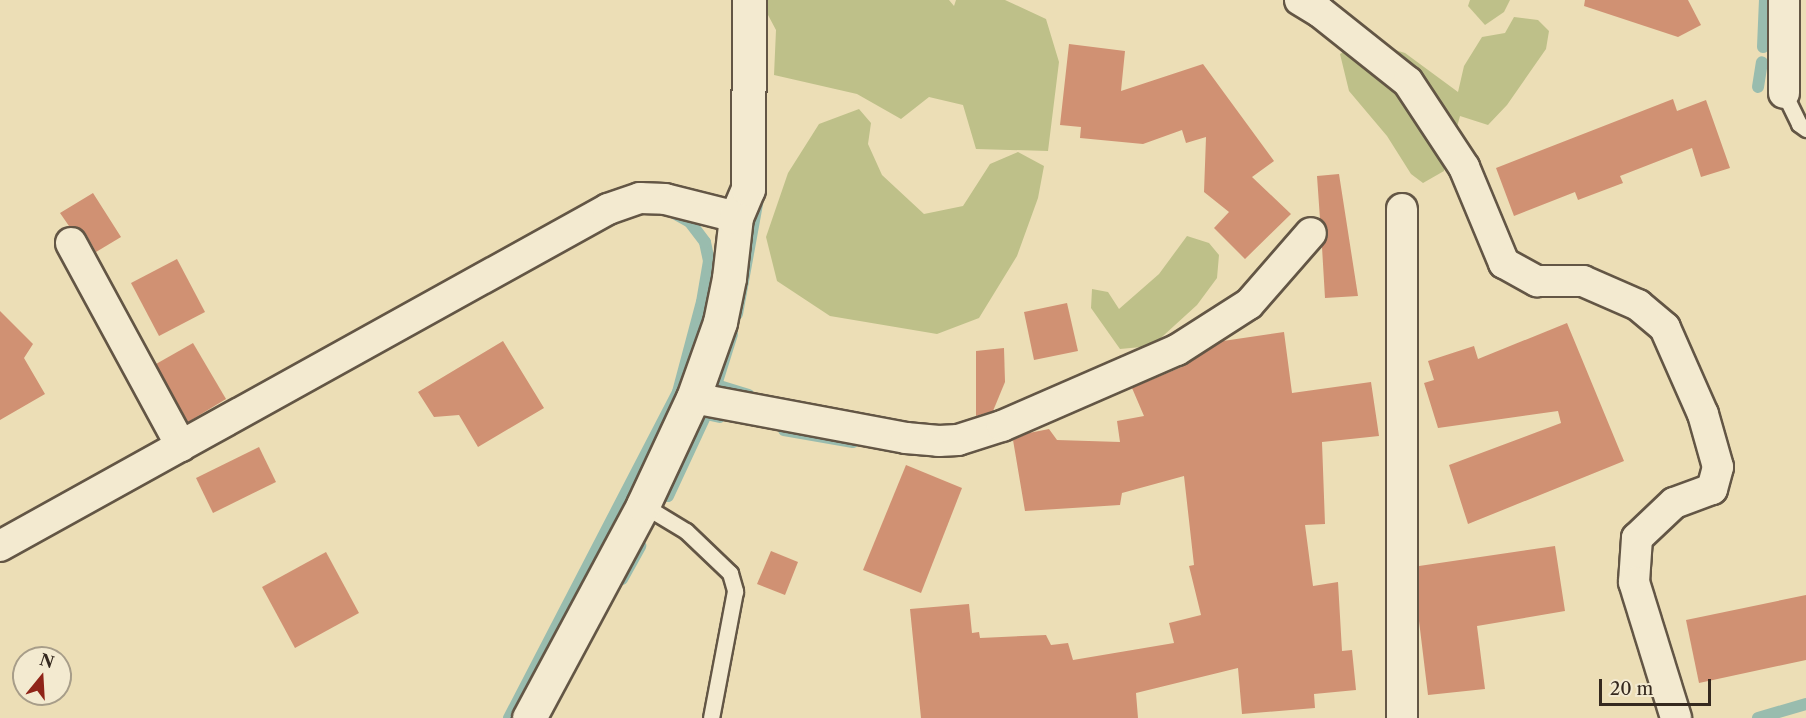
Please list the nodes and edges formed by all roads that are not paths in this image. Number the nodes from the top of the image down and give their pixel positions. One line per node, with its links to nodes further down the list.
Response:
1 (749, 0): 7 (street)
2 (1784, 0): 4 (street)
3 (1313, 4): 17 (street)
4 (1784, 93): 5 (lane)
5 (1806, 129)
6 (1402, 209): 16 (street)
7 (736, 217): 10 (street); 11 (street)
8 (1311, 233): 10 (street)
9 (71, 243): 11 (street)
10 (693, 398): 12 (street)
11 (181, 446): 13 (street)
12 (644, 506): 14 (street); 15 (lane)
13 (0, 546)
14 (529, 718)
15 (711, 718)
16 (1402, 718)
17 (1677, 718)

